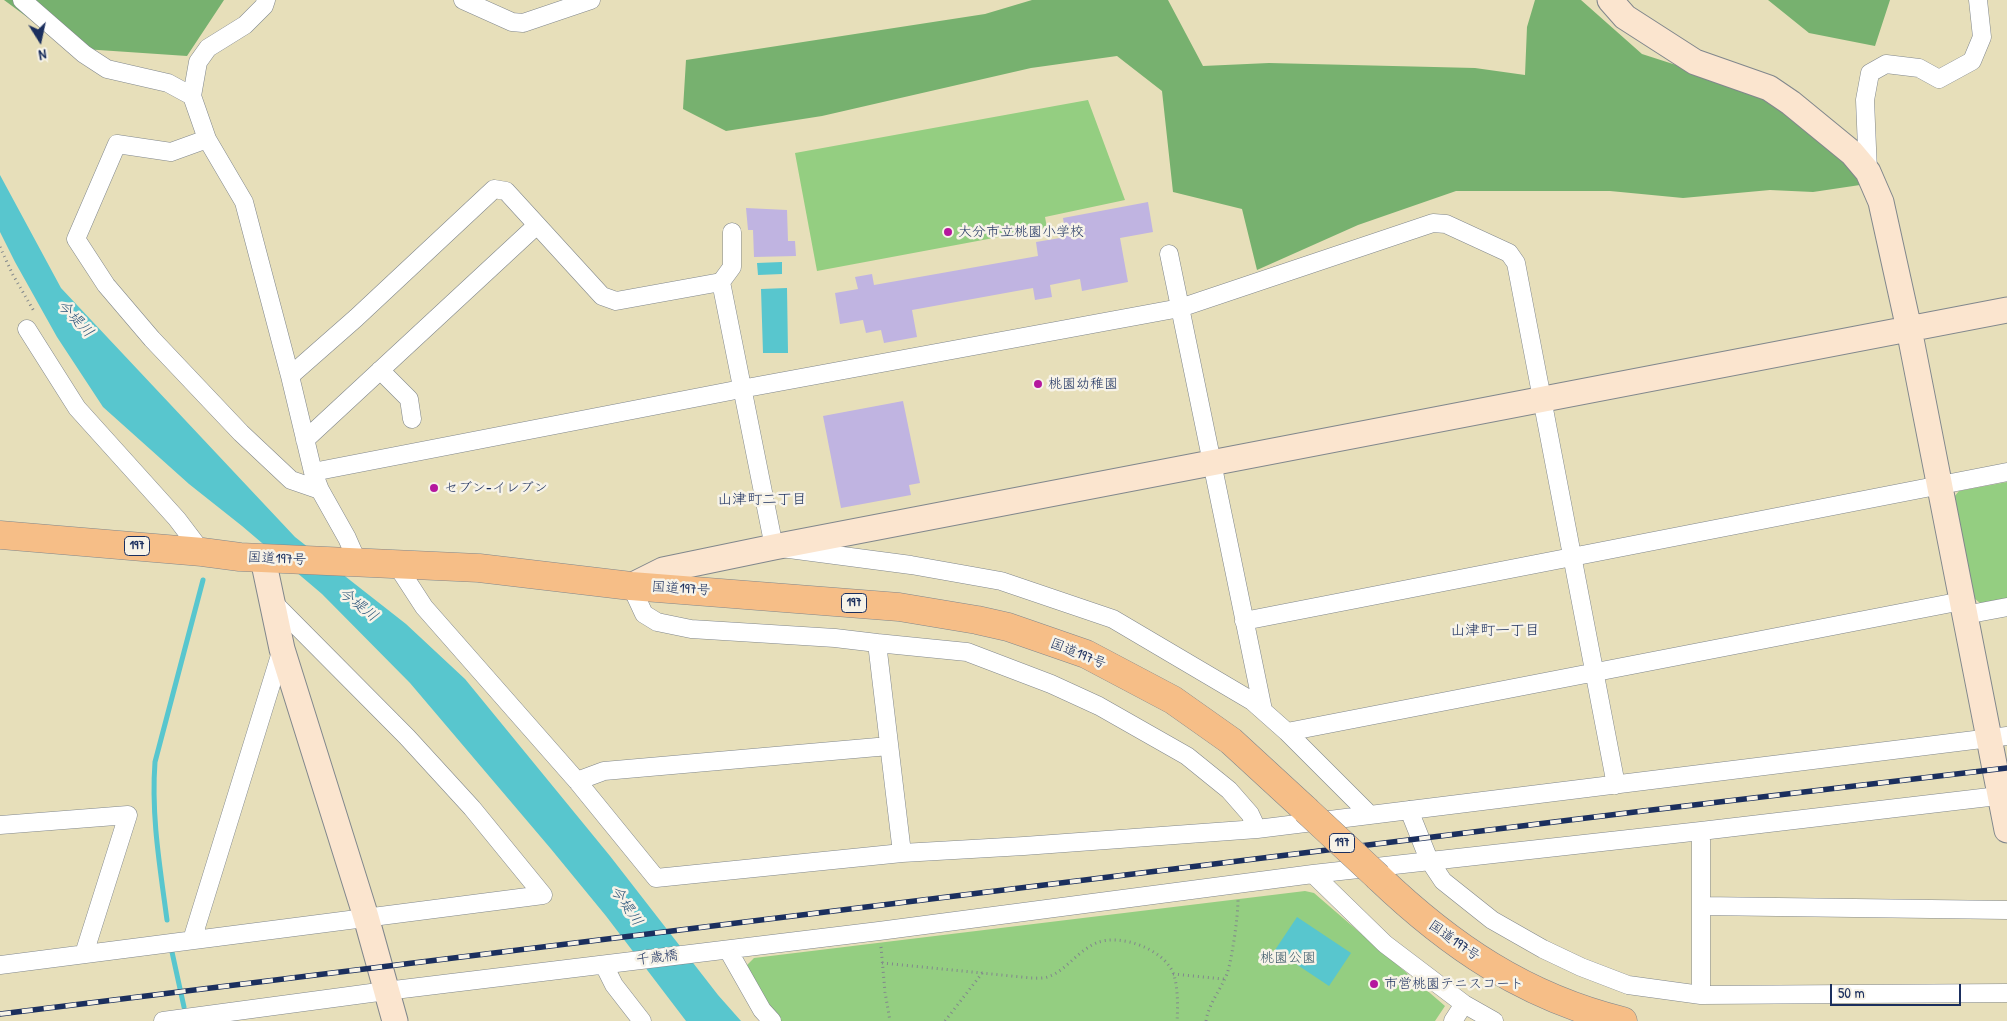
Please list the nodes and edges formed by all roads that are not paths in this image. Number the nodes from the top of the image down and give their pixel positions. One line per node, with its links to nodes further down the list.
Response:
1 (22, 0): 7 (street)
2 (266, 0): 7 (street)
3 (463, 0): 6 (street)
4 (1610, 0): 9 (street)
5 (1978, 0): 9 (street)
6 (580, 2)
7 (192, 96): 8 (street)
8 (207, 139): 19 (street); 28 (street)
9 (1868, 172): 17 (street)
10 (537, 225): 13 (street); 18 (street); 19 (street)
11 (732, 232): 13 (street)
12 (1169, 254): 14 (street)
13 (721, 282): 20 (street)
14 (1180, 308): 20 (street); 21 (street); 24 (street)
15 (2007, 310): 17 (street)
16 (32, 323): 31 (street)
17 (1909, 329): 21 (street); 27 (street)
18 (380, 370): 22 (street); 23 (street)
19 (290, 376): 23 (street)
20 (741, 389): 25 (street); 30 (street)
21 (1541, 400): 24 (street); 32 (street)
22 (412, 419)
23 (305, 440): 25 (street)
24 (1212, 463): 30 (street); 40 (street)
25 (313, 472): 28 (street)
26 (2007, 472): 27 (street)
27 (1939, 486): 32 (street); 39 (street)
28 (320, 490): 34 (street)
29 (0, 535): 31 (highway, 国道197号 / 197)
30 (774, 547): 36 (street); 44 (street)
31 (202, 552): 33 (highway, 国道197号 / 197)
32 (1572, 557): 40 (street); 43 (street)
33 (268, 559): 34 (highway, 国道197号 / 197); 37 (street)
34 (352, 563): 35 (highway, 国道197号 / 197)
35 (396, 564): 36 (highway, 国道197号 / 197); 48 (street)
36 (632, 586): 41 (street); 78 (highway, 国道197号 / 197, bridge)
37 (270, 599): 42 (street); 62 (street)
38 (2007, 607): 39 (street)
39 (1963, 608): 43 (street); 46 (street)
40 (1244, 621): 44 (street)
41 (877, 643): 47 (street); 54 (street)
42 (282, 649): 62 (street); 63 (street)
43 (1594, 672): 45 (street); 49 (street)
44 (1263, 710): 45 (street)
45 (1287, 732): 52 (street)
46 (1998, 737): 49 (street); 50 (street)
47 (889, 746): 48 (street); 57 (street)
48 (577, 781): 57 (street)
49 (1616, 784): 51 (street)
50 (2004, 795): 55 (street); 56 (street, 千歳橋)
51 (1408, 810): 52 (street); 58 (street)
52 (1370, 815): 54 (street)
53 (0, 825): 65 (street)
54 (1257, 829): 57 (street)
55 (2007, 830)
56 (1701, 831): 58 (street, 千歳橋); 60 (street)
57 (902, 853)
58 (1429, 860): 59 (street, 千歳橋); 70 (street)
59 (1313, 874): 64 (street, 千歳橋); 71 (street)
60 (1701, 906): 61 (street); 70 (street)
61 (2007, 910)
62 (366, 917): 63 (street); 68 (street)
63 (192, 940): 65 (street)
64 (728, 950): 67 (street, 千歳橋); 75 (street)
65 (84, 954): 66 (street)
66 (0, 964)
67 (604, 965): 68 (street, 千歳橋); 72 (street)
68 (386, 991): 73 (street, 千歳橋); 74 (street)
69 (2007, 993): 70 (street)
70 (1701, 995)
71 (1464, 1004): 76 (street); 77 (street)
72 (640, 1020)
73 (163, 1021)
74 (395, 1021)
75 (772, 1021)
76 (1453, 1021)
77 (1494, 1021)
78 (1623, 1021)

